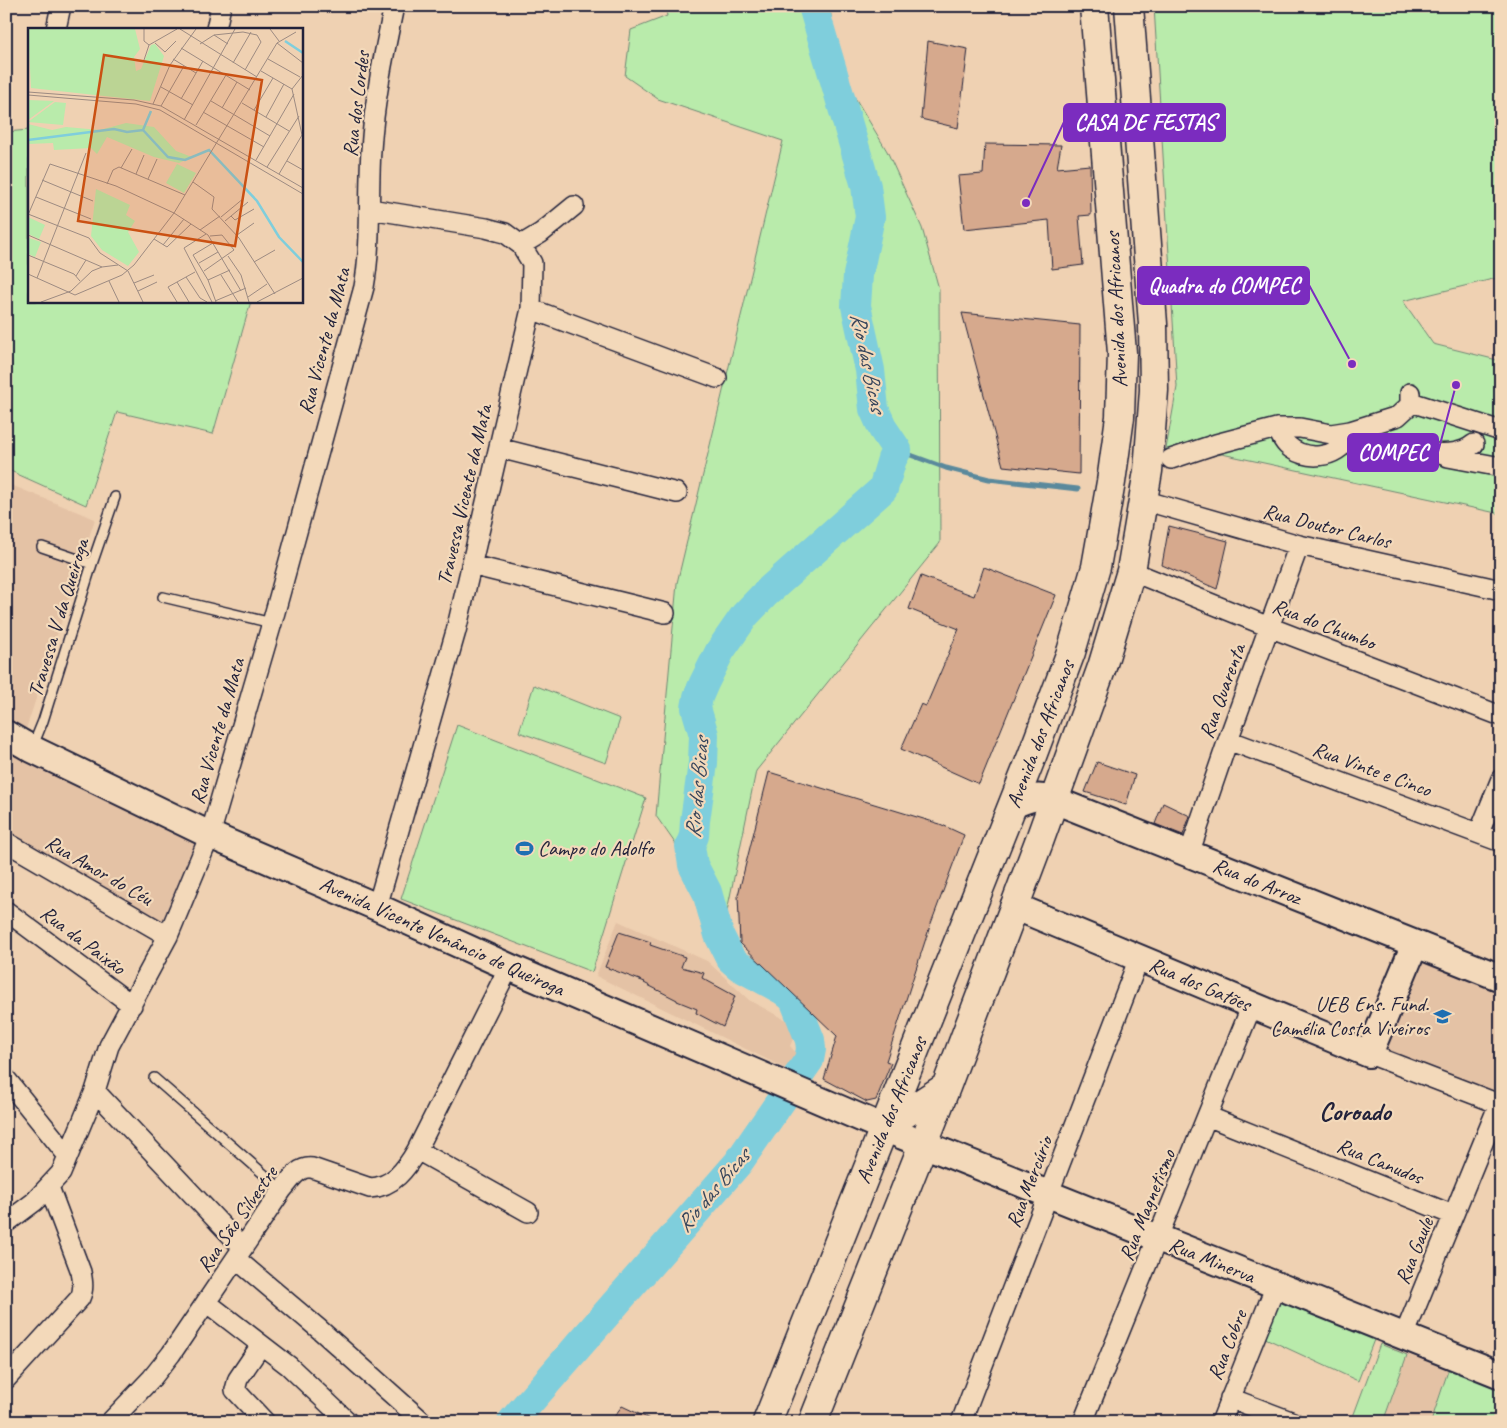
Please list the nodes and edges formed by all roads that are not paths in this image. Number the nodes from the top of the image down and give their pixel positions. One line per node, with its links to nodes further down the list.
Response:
1 (61, 6): 6 (street)
2 (221, 6): 7 (street)
3 (394, 6): 9 (street, Rua dos Lordes)
4 (1094, 6): 42 (main road, Avenida dos Africanos)
5 (1129, 6): 25 (main road, Avenida dos Africanos)
6 (56, 28)
7 (216, 28)
8 (574, 206): 10 (street)
9 (370, 209): 10 (street); 34 (street, Rua Vicente da Mata)
10 (521, 245): 11 (street, Travessa Vicente da Mata)
11 (531, 309): 12 (street); 18 (street, Travessa Vicente da Mata)
12 (717, 378)
13 (1480, 425): 15 (street); 16 (street); 17 (street)
14 (1277, 428): 16 (street); 16 (street); 21 (street)
15 (1501, 431)
16 (1340, 436): 19 (street)
17 (1474, 444): 19 (street); 20 (street)
18 (499, 448): 23 (street); 29 (street, Travessa Vicente da Mata)
19 (1431, 454): 22 (street)
20 (1501, 456)
21 (1171, 459)
22 (1501, 468)
23 (677, 493)
24 (115, 497): 28 (lane, Travessa V da Queiroga)
25 (1144, 500): 26 (street, Rua Doutor Carlos); 30 (main road, Avenida dos Africanos)
26 (1299, 545): 31 (street, Rua Doutor Carlos); 35 (street, Rua Quarenta)
27 (42, 547): 28 (lane)
28 (92, 564): 39 (lane, Travessa V da Queiroga)
29 (471, 565): 33 (street); 49 (street, Travessa Vicente da Mata)
30 (1131, 572): 35 (street, Rua do Chumbo); 41 (main road, Avenida dos Africanos)
31 (1501, 590)
32 (163, 597): 34 (lane)
33 (665, 613)
34 (272, 623): 44 (street, Rua Vicente da Mata)
35 (1269, 627): 36 (street, Rua do Chumbo); 38 (street, Rua Quarenta)
36 (1501, 716)
37 (6, 734): 39 (street, Avenida Vicente Venâncio de Queiroga)
38 (1228, 740): 43 (street, Rua Vinte e Cinco); 47 (street, Rua Quarenta)
39 (32, 748): 44 (street, Avenida Vicente Venâncio de Queiroga)
40 (1501, 779): 43 (street)
41 (1054, 800): 42 (street, Rua do Arroz); 47 (street, Rua do Arroz); 48 (main road, Avenida dos Africanos)
42 (1013, 805): 65 (main road, Avenida dos Africanos)
43 (1479, 833): 46 (street, Rua Vinte e Cinco)
44 (210, 835): 49 (street, Avenida Vicente Venâncio de Queiroga); 51 (street, Rua Vicente da Mata)
45 (6, 842): 51 (street, Rua Amor do Céu)
46 (1501, 842)
47 (1189, 854): 52 (street, Rua do Arroz)
48 (1014, 906): 53 (street, Rua dos Gatões); 61 (main road, Avenida dos Africanos)
49 (377, 907): 54 (street, Avenida Vicente Venâncio de Queiroga)
50 (6, 911): 56 (street, Rua da Paixão)
51 (168, 936): 56 (street, Rua Vicente da Mata)
52 (1415, 944): 55 (street, Rua do Arroz); 58 (street)
53 (1139, 958): 57 (street, Rua dos Gatões); 71 (street, Rua Mercúrio)
54 (509, 967): 65 (street, Avenida Vicente Venâncio de Queiroga); 67 (street, Rua São Silvestre)
55 (1501, 978)
56 (132, 1005): 62 (street, Rua Vicente da Mata)
57 (1252, 1005): 58 (street, Rua dos Gatões); 64 (street, Rua Magnetismo)
58 (1368, 1054): 63 (street, Rua dos Gatões)
59 (154, 1078): 70 (lane)
60 (6, 1079): 68 (street)
61 (946, 1087): 65 (main road); 66 (main road, Avenida dos Africanos)
62 (94, 1091): 68 (street, Rua Vicente da Mata); 76 (street)
63 (1500, 1101): 73 (street, Rua Gaule)
64 (1207, 1116): 73 (street, Rua Canudos); 75 (street, Rua Magnetismo)
65 (883, 1128): 66 (street, Avenida Vicente Venâncio de Queiroga); 88 (main road, Avenida dos Africanos)
66 (923, 1144): 71 (street, Rua Minerva); 89 (main road, Avenida dos Africanos)
67 (417, 1150): 70 (street, Rua São Silvestre); 72 (street)
68 (68, 1156): 69 (street, Rua Vicente da Mata)
69 (49, 1187): 74 (street, Rua Vicente da Mata); 82 (street)
70 (282, 1190): 76 (street, Rua São Silvestre)
71 (1048, 1195): 75 (street, Rua Minerva); 90 (street, Rua Mercúrio)
72 (528, 1212)
73 (1454, 1215): 79 (street, Rua Gaule)
74 (6, 1222)
75 (1158, 1238): 77 (street, Rua Minerva); 91 (street, Rua Magnetismo)
76 (239, 1254): 78 (street, Rua São Silvestre); 87 (street)
77 (1276, 1285): 79 (street, Rua Minerva); 83 (street, Rua Cobre)
78 (206, 1302): 80 (street); 84 (street, Rua São Silvestre)
79 (1404, 1336): 81 (street, Rua Minerva)
80 (261, 1345): 85 (street); 86 (street)
81 (1501, 1375)
82 (6, 1379)
83 (1230, 1398): 92 (street, Rua Cobre); 93 (street)
84 (110, 1422)
85 (265, 1422)
86 (348, 1422)
87 (423, 1422)
88 (767, 1422)
89 (813, 1422)
90 (961, 1422)
91 (1084, 1422)
92 (1221, 1422)
93 (1293, 1422)

